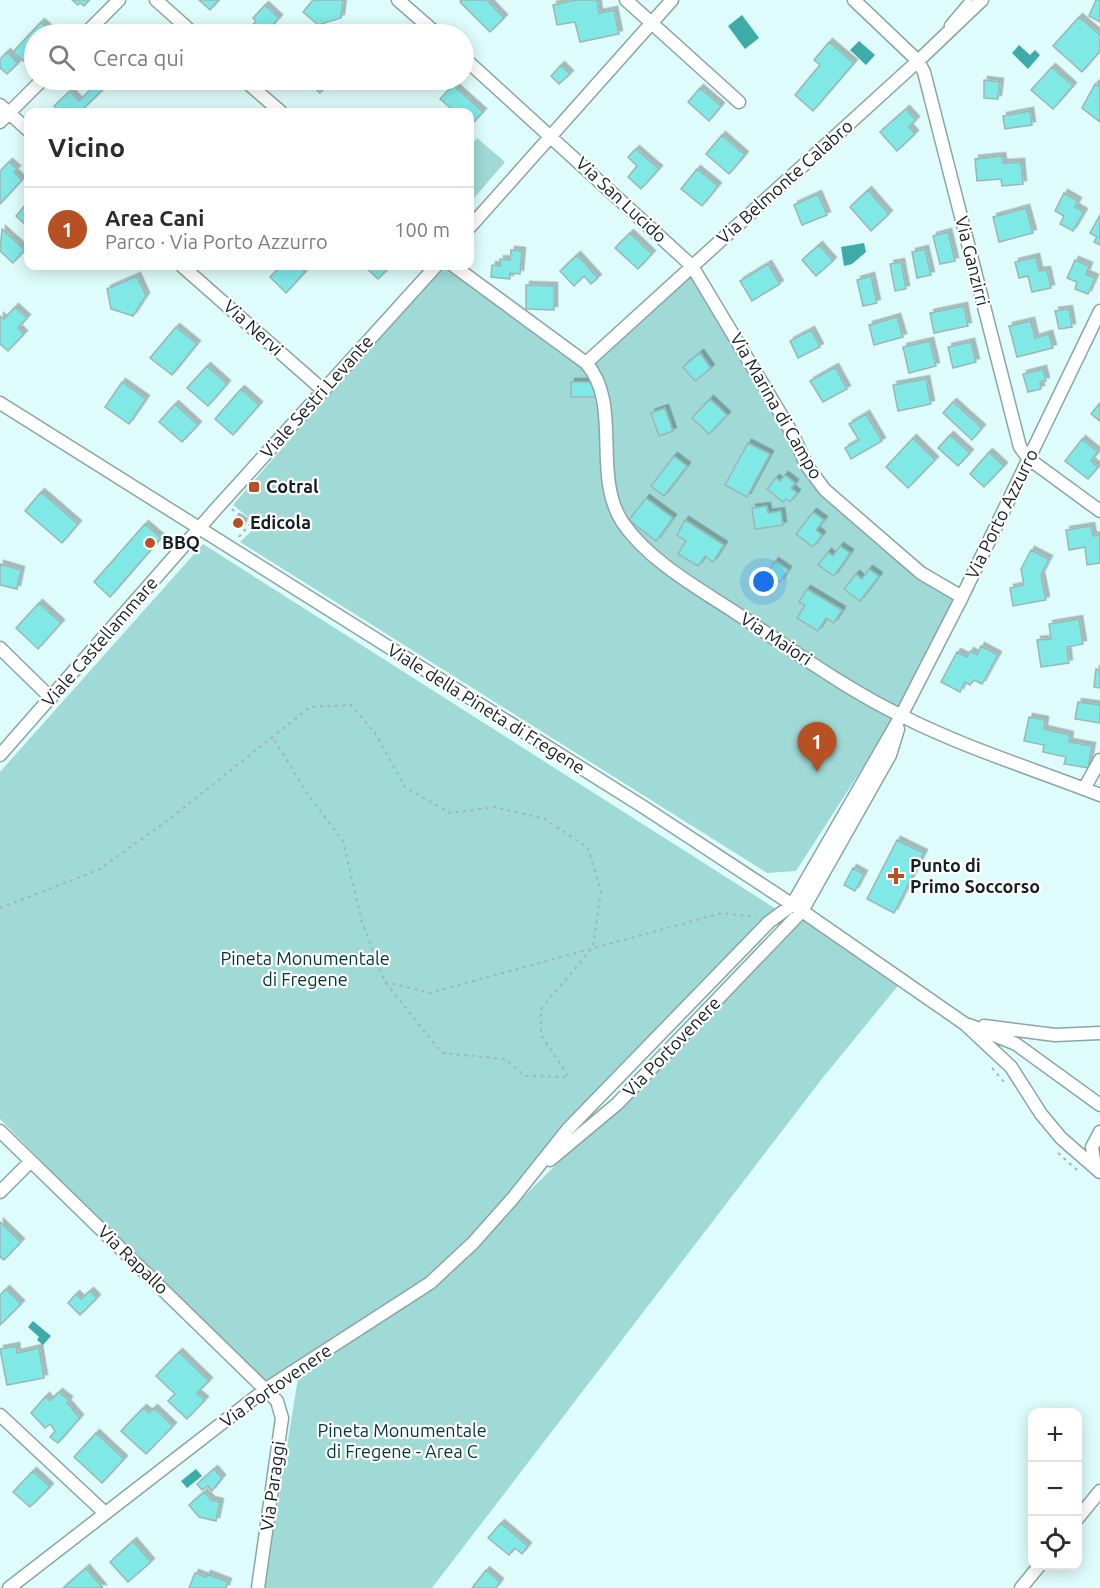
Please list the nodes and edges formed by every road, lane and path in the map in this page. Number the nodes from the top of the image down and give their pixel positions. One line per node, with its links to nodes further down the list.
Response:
1 (119, 0): 9 (street)
2 (156, 0): 10 (street)
3 (398, 0): 11 (street)
4 (626, 0): 12 (street)
5 (672, 0): 12 (street)
6 (854, 0): 13 (street)
7 (969, 0): 13 (lane)
8 (982, 0): 13 (street, Via Belmonte Calabro)
9 (95, 24)
10 (183, 24)
11 (426, 24)
12 (651, 24): 17 (street); 21 (street)
13 (918, 62): 23 (street, Via Belmonte Calabro); 31 (street, Via Ganzirri)
14 (474, 67): 21 (street, Via San Lucido)
15 (30, 90): 19 (street)
16 (256, 90): 18 (street)
17 (739, 102)
18 (276, 108)
19 (3, 113): 20 (street)
20 (24, 127)
21 (550, 135): 22 (street); 23 (street, Via San Lucido)
22 (474, 222)
23 (692, 266): 28 (street, Via Belmonte Calabro); 36 (street, Via Marina di Campo)
24 (187, 270): 29 (street, Via Nervi)
25 (432, 270): 29 (street, Viale Sestri Levante)
26 (459, 270): 28 (street)
27 (1100, 311): 31 (street, Via Porto Azzurro)
28 (586, 363): 39 (street, Via Maiori)
29 (324, 391): 34 (street, Viale Sestri Levante)
30 (0, 404): 34 (street, Viale della Pineta di Fregene)
31 (1029, 459): 33 (street); 36 (street, Via Porto Azzurro)
32 (227, 505): 35 (path)
33 (1100, 511)
34 (199, 529): 35 (street, Viale della Pineta di Fregene); 38 (street, Viale Castellammare)
35 (229, 548): 46 (street, Viale della Pineta di Fregene)
36 (962, 597): 39 (street, Via Porto Azzurro)
37 (0, 648): 38 (street)
38 (51, 698): 41 (street, Viale Castellammare)
39 (901, 716): 43 (street, Via Maiori); 46 (street, Via Porto Azzurro)
40 (273, 738): 45 (path); 48 (path); 49 (path)
41 (0, 755)
42 (1100, 760): 43 (street)
43 (1084, 789): 44 (street, Via Maiori)
44 (1100, 795)
45 (0, 908)
46 (797, 908): 47 (street, Via Portovenere); 50 (street, Viale della Pineta di Fregene); 61 (street, Via Portovenere)
47 (769, 922): 48 (path); 61 (street, Via Portovenere)
48 (593, 947): 49 (path); 49 (path)
49 (385, 981)
50 (965, 1024): 51 (street); 54 (street, Viale della Pineta di Fregene); 59 (street, Viale della Pineta di Fregene)
51 (1100, 1033)
52 (991, 1067): 53 (path)
53 (1011, 1090)
54 (1100, 1105)
55 (0, 1131): 58 (street, Via Rapallo)
56 (1100, 1132): 59 (street)
57 (1054, 1150): 60 (path)
58 (31, 1161): 62 (street); 63 (street, Via Rapallo)
59 (1097, 1170)
60 (1078, 1171)
61 (531, 1174): 63 (street, Via Portovenere)
62 (0, 1192)
63 (266, 1389): 66 (street, Via Portovenere); 70 (street, Via Paraggi)
64 (0, 1415): 66 (street)
65 (1100, 1491): 67 (street)
66 (105, 1513): 69 (street, Via Portovenere)
67 (1079, 1516)
68 (1036, 1570): 71 (street)
69 (9, 1588)
70 (258, 1588)
71 (1021, 1588)

